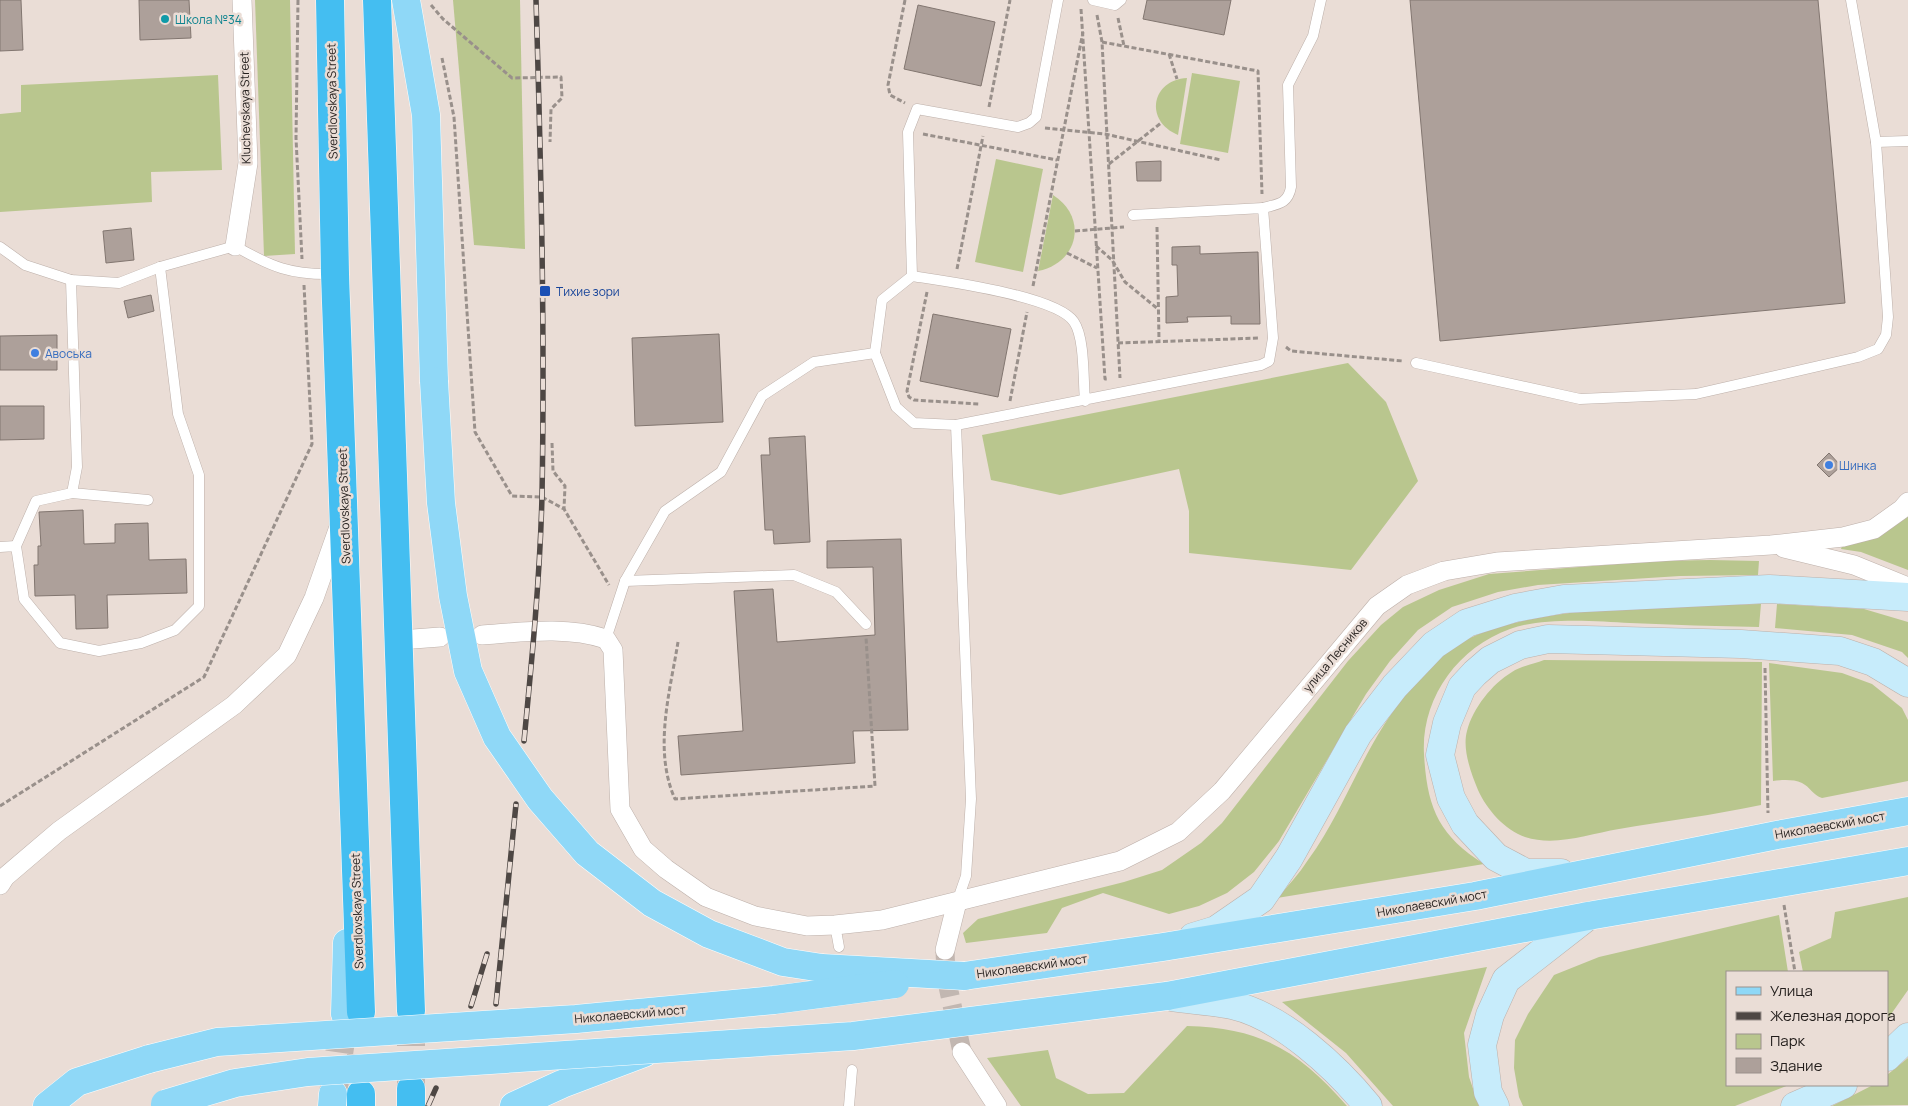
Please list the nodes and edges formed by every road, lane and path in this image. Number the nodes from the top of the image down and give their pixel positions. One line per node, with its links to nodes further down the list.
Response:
1 (242, 0): 43 (street, Kluchevskaya Street)
2 (298, 0): 51 (path)
3 (330, 0): 50 (highway, Sverdlovskaya Street)
4 (377, 0): 84 (highway)
5 (430, 0): 13 (path)
6 (905, 0): 22 (path)
7 (1010, 0): 23 (path)
8 (1058, 0): 23 (lane)
9 (1080, 0): 16 (path)
10 (1094, 0): 14 (lane); 17 (path)
11 (1321, 0): 37 (lane)
12 (1851, 0): 32 (lane)
13 (419, 2): 15 (path); 30 (path); 101 (main road, bridge)
14 (1118, 3): 18 (path)
15 (433, 14)
16 (1084, 27): 25 (path); 27 (path)
17 (1102, 42): 18 (path); 28 (path)
18 (1124, 46): 20 (path)
19 (441, 52): 71 (path)
20 (1169, 54): 21 (path); 37 (path)
21 (1177, 79)
22 (917, 108): 23 (lane); 26 (lane)
23 (986, 121): 33 (path)
24 (1161, 123): 31 (path)
25 (1063, 128): 27 (path); 34 (path)
26 (908, 132): 33 (path); 52 (lane)
27 (1089, 132): 28 (path); 40 (path)
28 (1105, 134): 31 (path); 36 (path)
29 (1908, 141): 32 (lane)
30 (550, 142)
31 (1136, 142): 35 (path); 36 (path)
32 (1876, 142): 62 (lane)
33 (982, 144): 34 (path); 55 (path)
34 (1057, 160): 56 (path)
35 (1221, 160)
36 (1108, 164): 41 (path)
37 (1263, 208): 38 (lane); 58 (lane)
38 (1156, 214): 39 (lane); 57 (path)
39 (1133, 215): 41 (path)
40 (1095, 228): 41 (path); 42 (path); 44 (path)
41 (1111, 228): 47 (path)
42 (1075, 231)
43 (235, 246): 48 (lane); 51 (lane)
44 (1096, 246): 47 (path); 49 (path)
45 (0, 247): 54 (lane)
46 (1067, 253): 49 (path)
47 (1112, 260): 57 (path); 60 (path)
48 (160, 267): 54 (lane); 75 (lane)
49 (1097, 268): 60 (path)
50 (335, 274): 51 (lane); 72 (highway, Sverdlovskaya Street)
51 (303, 275)
52 (912, 276): 53 (lane); 61 (lane)
53 (930, 279): 55 (lane); 64 (path)
54 (72, 280): 68 (lane)
55 (954, 284): 56 (lane)
56 (1030, 298): 63 (lane); 65 (path)
57 (1158, 309): 59 (path)
58 (1273, 338): 59 (path); 62 (path); 63 (lane)
59 (1159, 340): 60 (path)
60 (1118, 343)
61 (875, 353): 66 (lane); 76 (lane)
62 (1416, 362)
63 (1085, 401): 65 (lane)
64 (980, 404)
65 (1006, 416): 66 (lane)
66 (956, 425): 94 (lane)
67 (552, 443): 71 (path)
68 (72, 493): 69 (lane); 75 (lane)
69 (148, 500)
70 (1908, 502): 73 (street)
71 (564, 509): 79 (path)
72 (344, 512): 92 (street); 104 (highway, Sverdlovskaya Street)
73 (1771, 545): 77 (street); 94 (street, улица Лесников)
74 (0, 546): 75 (lane)
75 (16, 546)
76 (625, 581): 79 (lane); 80 (lane)
77 (1908, 587)
78 (1908, 597): 98 (main road)
79 (618, 601): 83 (lane)
80 (866, 624): 85 (path)
81 (482, 635): 83 (street)
82 (440, 638): 84 (street)
83 (606, 638): 96 (street, улица Лесников)
84 (400, 640): 103 (highway)
85 (678, 642)
86 (1765, 660): 89 (path)
87 (1908, 683): 91 (main road)
88 (1908, 811): 89 (main road, Николаевский мост)
89 (1772, 824): 91 (main road, Николаевский мост)
90 (1908, 861): 93 (main road)
91 (1583, 873): 98 (main road, Николаевский мост)
92 (0, 884)
93 (1784, 896): 95 (main road); 100 (path)
94 (957, 902): 96 (street, улица Лесников); 99 (street)
95 (1588, 916): 102 (main road); 117 (main road)
96 (836, 925): 97 (lane)
97 (839, 947)
98 (1163, 947): 101 (main road, Николаевский мост)
99 (945, 950)
100 (1795, 971)
101 (964, 976): 112 (main road, Николаевский мост, bridge)
102 (1167, 996): 106 (main road, bridge); 116 (main road)
103 (412, 1011)
104 (353, 1013)
105 (1908, 1036): 108 (main road)
106 (646, 1052): 111 (main road, bridge); 113 (main road)
107 (962, 1052): 115 (street)
108 (1888, 1056)
109 (852, 1070): 114 (lane)
110 (1841, 1086): 118 (main road)
111 (164, 1105)
112 (46, 1106)
113 (514, 1106)
114 (849, 1106)
115 (997, 1106)
116 (1368, 1106)
117 (1495, 1106)
118 (1795, 1106)

